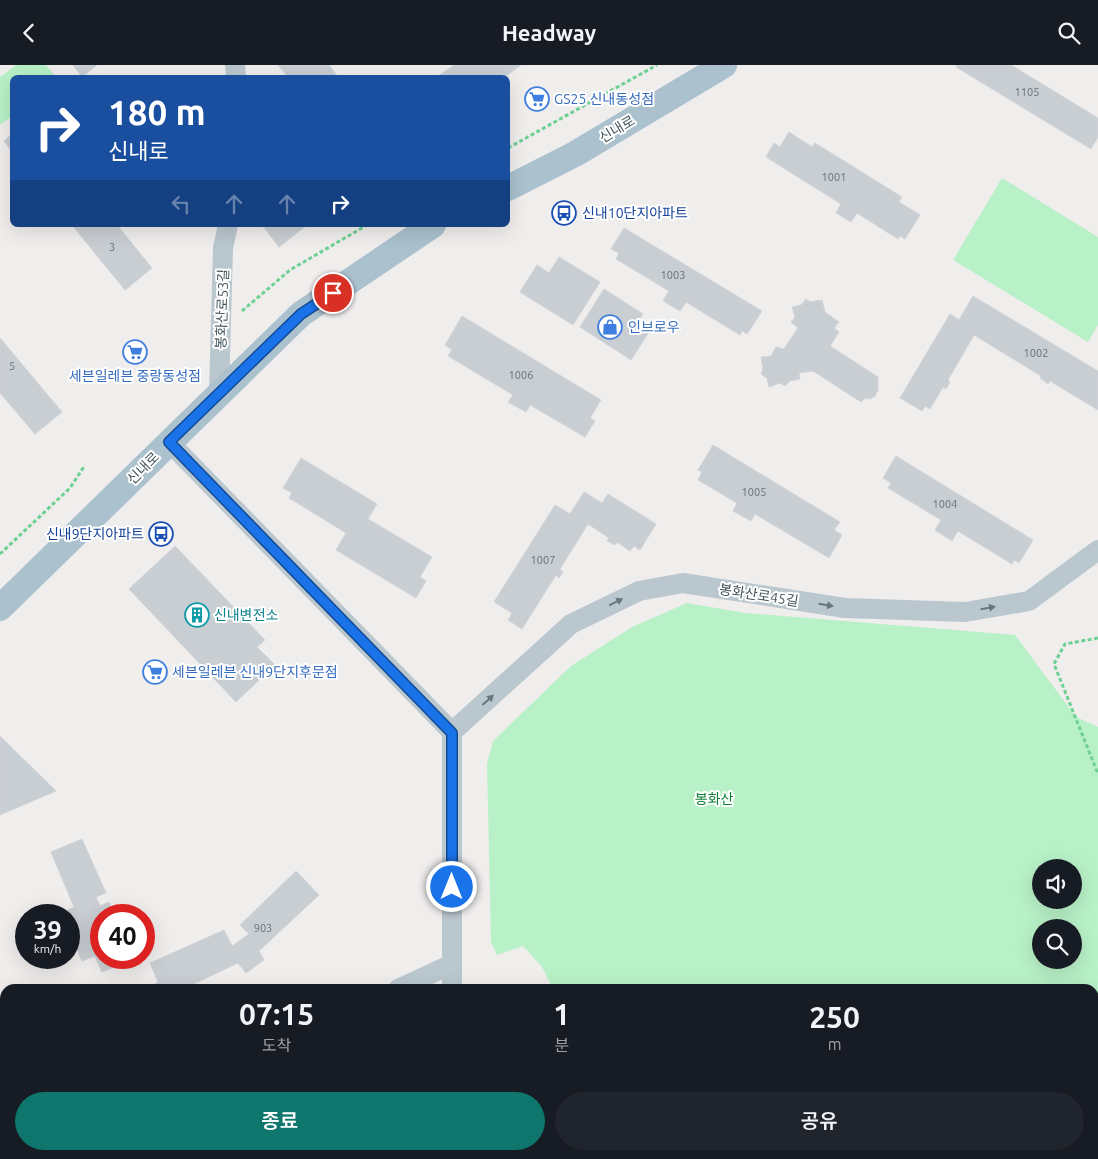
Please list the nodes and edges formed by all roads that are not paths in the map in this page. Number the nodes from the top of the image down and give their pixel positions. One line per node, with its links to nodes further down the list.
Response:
1 (724, 65): 2 (main road, 신내로)
2 (510, 187)
3 (228, 227): 5 (street, 봉화산로53길)
4 (430, 227): 5 (main road, 신내로)
5 (220, 393): 6 (main road, 신내로)
6 (169, 442): 8 (main road, 신내로); 9 (street)
7 (1098, 549): 9 (street, 봉화산로45길, one-way to 7)
8 (0, 608)
9 (452, 733): 10 (street)
10 (452, 964): 11 (street); 12 (street)
11 (409, 984)
12 (452, 984)

